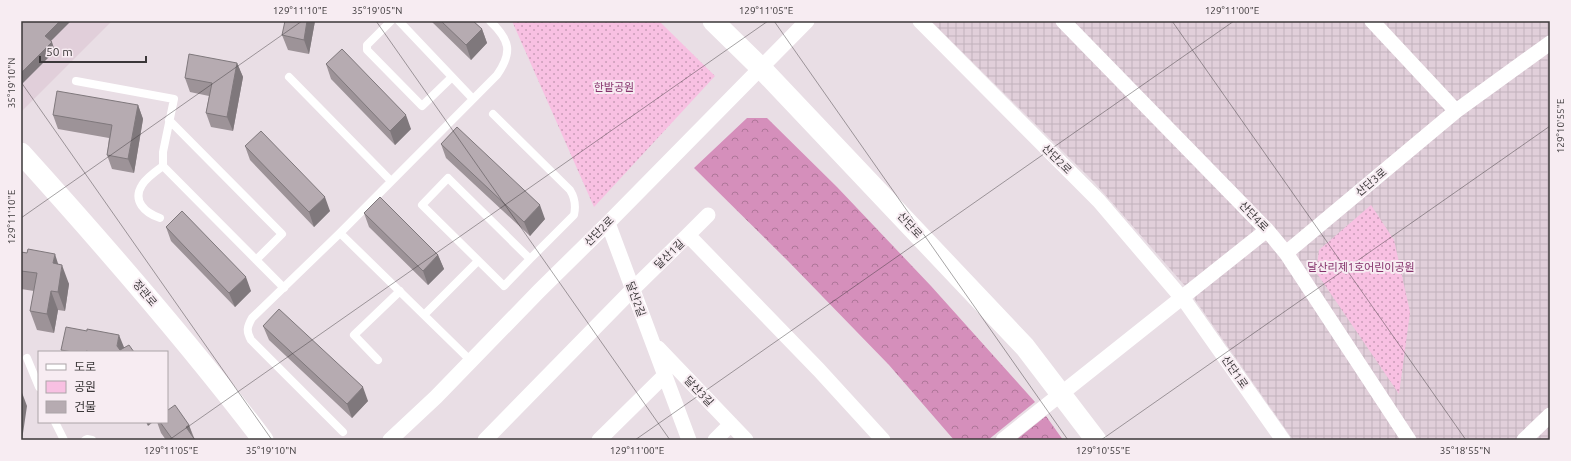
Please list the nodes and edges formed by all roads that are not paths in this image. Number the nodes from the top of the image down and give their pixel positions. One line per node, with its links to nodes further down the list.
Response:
1 (391, 21): 11 (lane)
2 (399, 21): 11 (lane)
3 (490, 21): 14 (lane)
4 (713, 21): 10 (street, 산단로)
5 (807, 21): 10 (street, 산단2로)
6 (920, 21): 34 (street, 산단2로)
7 (1063, 21): 24 (street, 산단4로)
8 (1372, 21): 15 (street)
9 (1550, 43): 15 (street, 산단3로)
10 (761, 68): 23 (street, 산단2로); 42 (street, 산단로)
11 (452, 77): 14 (lane)
12 (289, 78): 20 (lane)
13 (76, 81): 17 (lane)
14 (473, 99): 20 (lane)
15 (1456, 110): 27 (street, 산단3로)
16 (493, 114): 28 (lane)
17 (170, 120): 19 (lane); 29 (lane)
18 (21, 152): 50 (street, 정관로)
19 (163, 166): 22 (lane); 29 (lane)
20 (391, 181): 25 (lane)
21 (708, 215): 26 (street)
22 (160, 218)
23 (608, 223): 32 (street, 달산2길); 39 (street, 산단2로)
24 (1267, 230): 27 (street, 산단4로); 42 (street)
25 (340, 233): 31 (lane); 33 (lane)
26 (678, 246): 32 (street, 달산1길); 57 (street, 달산1길)
27 (1286, 253): 61 (street, 산단4로)
28 (530, 259): 30 (lane); 30 (lane)
29 (256, 260): 31 (lane)
30 (478, 261): 35 (lane)
31 (284, 288): 46 (lane)
32 (633, 289): 36 (street, 달산2길); 52 (street, 달산1길)
33 (400, 291): 35 (lane); 38 (lane)
34 (1187, 304): 60 (street, 산단1로)
35 (424, 315): 39 (lane)
36 (653, 343): 40 (street, 달산2길); 45 (street, 달산3길)
37 (27, 358): 41 (lane)
38 (378, 360)
39 (471, 361): 51 (street, 산단2로)
40 (665, 375): 53 (street); 54 (street, 달산2길)
41 (38, 385)
42 (1061, 394): 58 (street); 59 (street, 산단로)
43 (1550, 415): 62 (street)
44 (56, 423): 47 (lane)
45 (731, 424): 55 (street); 56 (street, 달산3길)
46 (344, 432)
47 (64, 440)
48 (85, 440): 49 (lane)
49 (92, 440)
50 (263, 440)
51 (390, 440)
52 (485, 440)
53 (599, 440)
54 (689, 440)
55 (715, 440)
56 (746, 440)
57 (884, 440)
58 (1003, 440)
59 (1096, 440)
60 (1283, 440)
61 (1409, 440)
62 (1524, 440)

